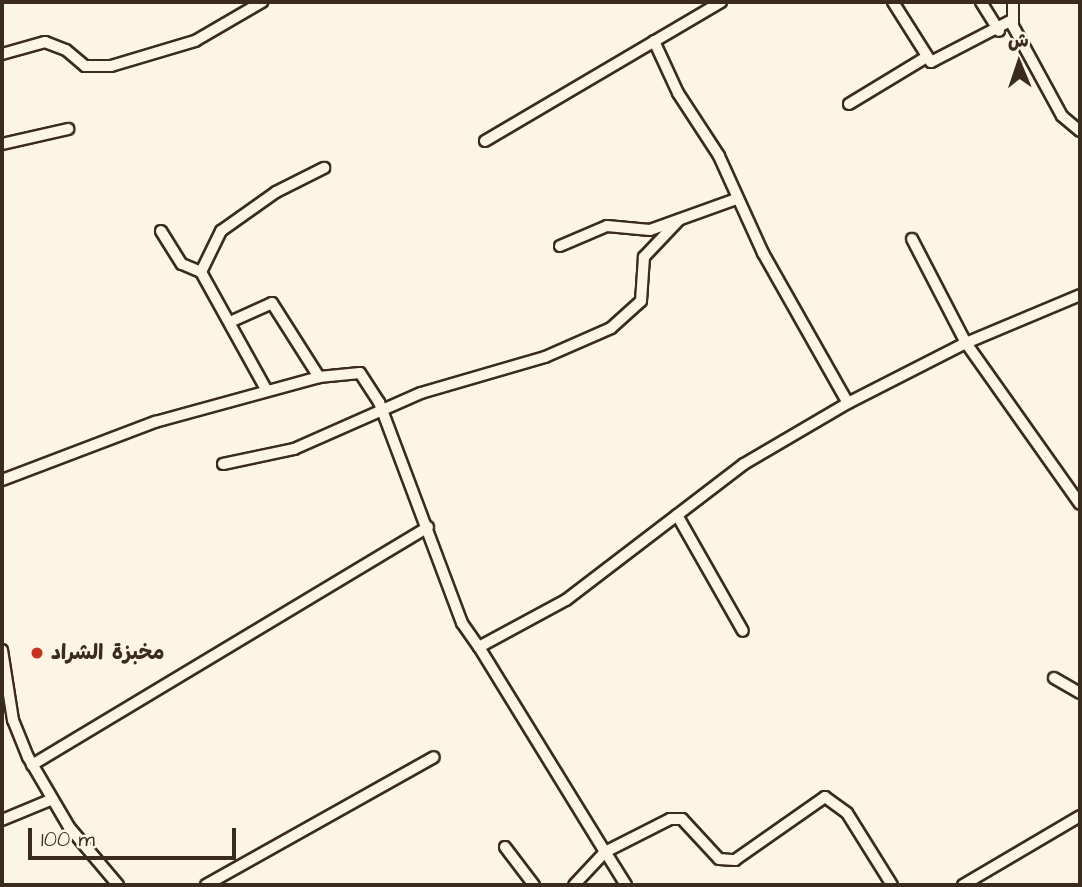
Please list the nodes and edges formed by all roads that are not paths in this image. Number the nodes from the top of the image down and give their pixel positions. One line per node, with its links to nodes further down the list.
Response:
1 (262, 2): 9 (street)
2 (721, 2): 8 (street)
3 (893, 2): 10 (street)
4 (981, 2): 7 (street)
5 (1013, 2): 6 (street)
6 (1012, 20): 7 (street); 13 (street)
7 (999, 31): 10 (street)
8 (654, 41): 14 (street); 17 (street)
9 (2, 54)
10 (925, 58): 11 (street)
11 (849, 104)
12 (68, 129): 15 (street)
13 (1080, 131)
14 (485, 141)
15 (2, 144)
16 (324, 168): 22 (street)
17 (736, 199): 18 (street); 28 (street)
18 (679, 220): 21 (street); 29 (street)
19 (161, 231): 22 (street)
20 (912, 239): 25 (street)
21 (560, 246)
22 (201, 272): 24 (street)
23 (1080, 295): 25 (street)
24 (230, 322): 26 (street); 27 (street)
25 (965, 344): 28 (street); 32 (street)
26 (319, 377): 27 (street); 29 (street)
27 (267, 391): 31 (street)
28 (848, 403): 33 (street)
29 (383, 411): 30 (street); 34 (street)
30 (223, 464)
31 (2, 480)
32 (1080, 504)
33 (677, 515): 35 (street); 36 (street)
34 (428, 527): 36 (street); 41 (street)
35 (743, 631)
36 (479, 647): 46 (street)
37 (2, 650): 41 (street)
38 (1054, 678): 39 (street)
39 (1080, 693)
40 (434, 757): 48 (street)
41 (32, 765): 42 (street)
42 (50, 800): 44 (street); 47 (street)
43 (1080, 816): 53 (street)
44 (2, 820)
45 (505, 847): 49 (street)
46 (605, 852): 50 (street); 51 (street); 52 (street)
47 (118, 885)
48 (206, 885)
49 (534, 885)
50 (574, 885)
51 (626, 885)
52 (892, 885)
53 (963, 885)

